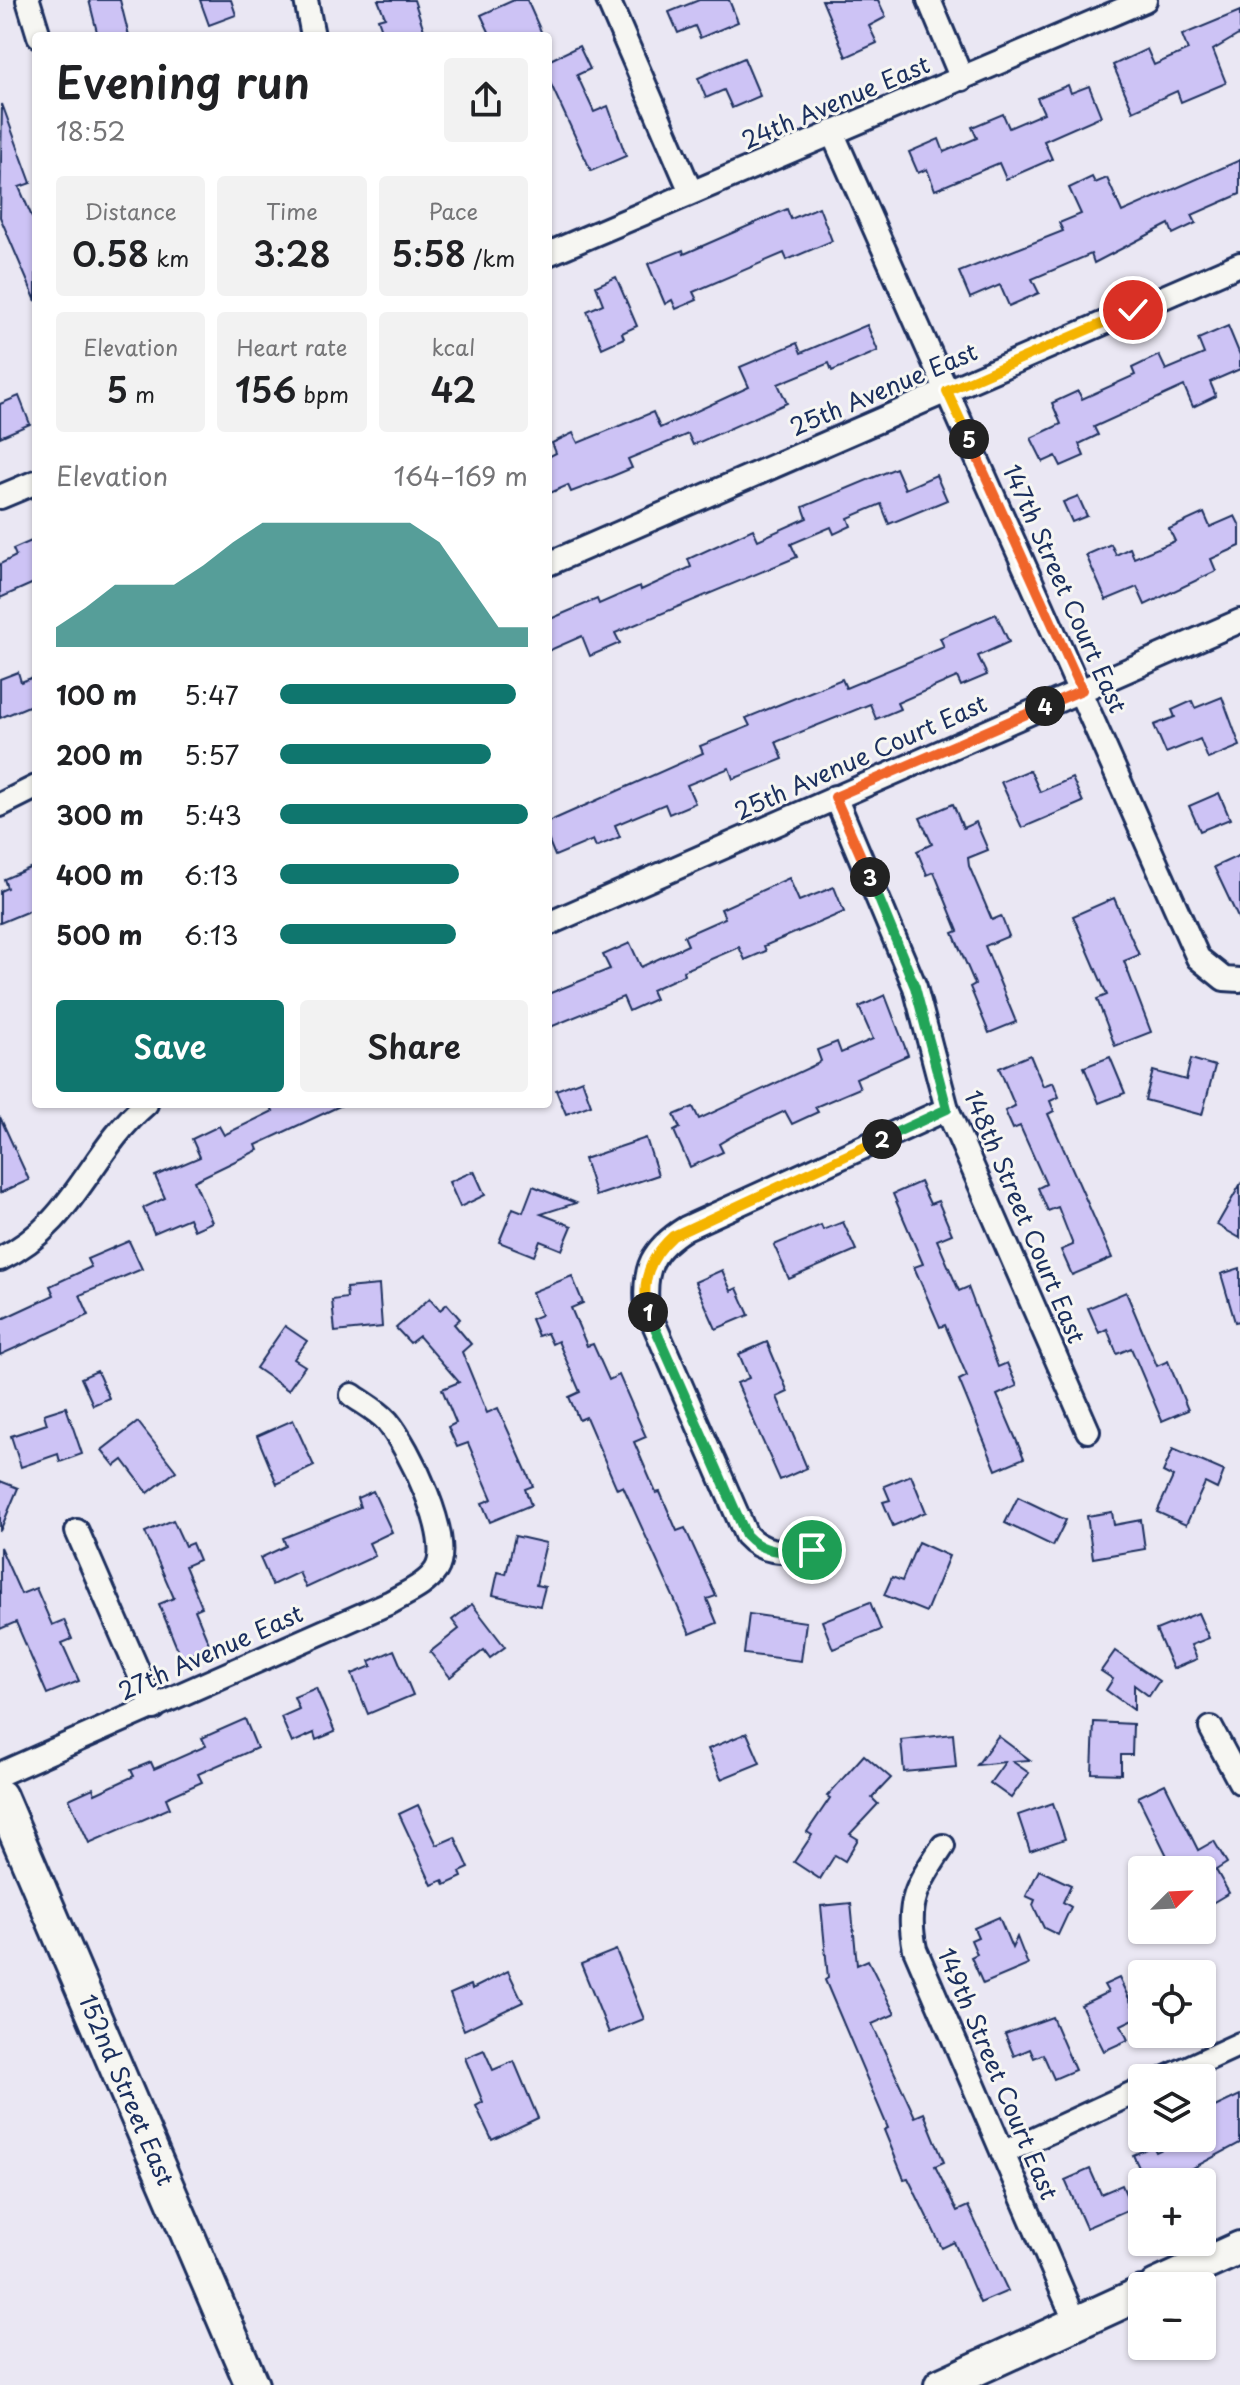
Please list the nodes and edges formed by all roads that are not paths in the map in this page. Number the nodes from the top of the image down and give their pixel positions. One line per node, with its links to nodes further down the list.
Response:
1 (28, 0): 6 (street)
2 (306, 0): 7 (street)
3 (608, 0): 10 (street)
4 (929, 0): 8 (street)
5 (1145, 0): 8 (street, 24th Avenue East)
6 (38, 32)
7 (312, 32)
8 (962, 79): 9 (street, 24th Avenue East)
9 (832, 132): 10 (street, 24th Avenue East); 13 (street, 147th Street Court East)
10 (691, 192): 11 (street, 24th Avenue East)
11 (552, 252)
12 (1240, 264): 13 (street, 25th Avenue East)
13 (947, 391): 16 (street, 25th Avenue East); 18 (street, 147th Street Court East)
14 (32, 484): 15 (street)
15 (0, 497)
16 (552, 562)
17 (1240, 621): 18 (street, 25th Avenue Court East)
18 (1082, 690): 20 (street, 25th Avenue Court East); 23 (street, 147th Street Court East)
19 (32, 789): 21 (street)
20 (835, 797): 22 (street, 25th Avenue Court East); 25 (street, 148th Street Court East)
21 (0, 805)
22 (552, 922)
23 (1240, 980)
24 (142, 1108): 26 (street)
25 (947, 1109): 28 (street, 148th Street Court East); 30 (street)
26 (0, 1259)
27 (352, 1395): 31 (street, 27th Avenue East)
28 (1088, 1431)
29 (77, 1531): 31 (street)
30 (812, 1550)
31 (154, 1708): 33 (street, 27th Avenue East)
32 (1211, 1728): 34 (street)
33 (0, 1774)
34 (1240, 1782)
35 (0, 1796): 45 (main road, 152nd Street East)
36 (943, 1846): 40 (street, 149th Street Court East)
37 (1240, 2044): 38 (street)
38 (1196, 2064)
39 (1128, 2095): 40 (street)
40 (1003, 2153): 44 (street, 149th Street Court East)
41 (1240, 2248): 42 (main road)
42 (1187, 2272)
43 (1128, 2299): 44 (main road)
44 (1076, 2323): 46 (main road)
45 (252, 2385)
46 (941, 2385)

